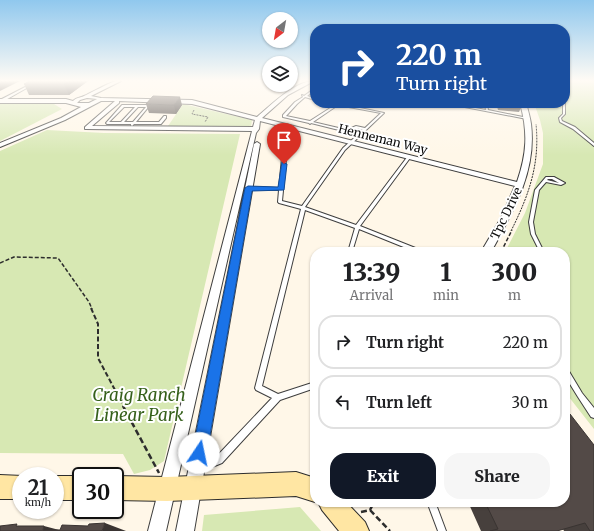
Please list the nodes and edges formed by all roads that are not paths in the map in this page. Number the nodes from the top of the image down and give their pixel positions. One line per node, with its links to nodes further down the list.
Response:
1 (75, 106): 18 (street)
2 (87, 106): 18 (street)
3 (113, 106): 22 (street)
4 (137, 106): 19 (lane); 19 (lane)
5 (146, 106): 22 (lane)
6 (200, 106): 21 (street, Henneman Way)
7 (275, 106): 21 (street)
8 (293, 106): 20 (lane)
9 (333, 108): 20 (lane)
10 (358, 108): 24 (lane)
11 (471, 108): 15 (lane)
12 (487, 108): 15 (lane)
13 (524, 108): 17 (street, Tpc Drive)
14 (564, 108): 27 (lane)
15 (487, 111): 17 (lane)
16 (165, 117): 22 (lane)
17 (527, 118): 30 (street, Tpc Drive)
18 (57, 120): 26 (street)
19 (122, 123): 22 (lane)
20 (310, 123): 24 (lane)
21 (257, 124): 22 (street); 23 (street, Henneman Way); 31 (street); 48 (street)
22 (132, 125)
23 (293, 128): 25 (street, Henneman Way); 32 (lane)
24 (365, 129): 25 (lane)
25 (351, 142): 28 (street, Henneman Way); 33 (lane)
26 (0, 145)
27 (594, 145)
28 (409, 157): 30 (street, Henneman Way); 34 (lane)
29 (545, 181): 38 (lane)
30 (520, 185): 37 (street, Tpc Drive)
31 (248, 188): 32 (lane); 43 (street)
32 (282, 189): 33 (lane)
33 (303, 208): 34 (lane); 41 (lane)
34 (356, 227): 35 (lane); 36 (lane)
35 (351, 247)
36 (408, 247)
37 (489, 247)
38 (540, 247)
39 (570, 378): 42 (lane)
40 (310, 387): 41 (lane)
41 (278, 397): 43 (lane)
42 (594, 414)
43 (195, 478): 47 (street); 48 (street); 51 (street)
44 (0, 487): 45 (street)
45 (12, 487)
46 (124, 488): 48 (street)
47 (310, 488)
48 (167, 489): 50 (street)
49 (433, 507): 52 (lane)
50 (157, 531)
51 (185, 531)
52 (442, 531)

